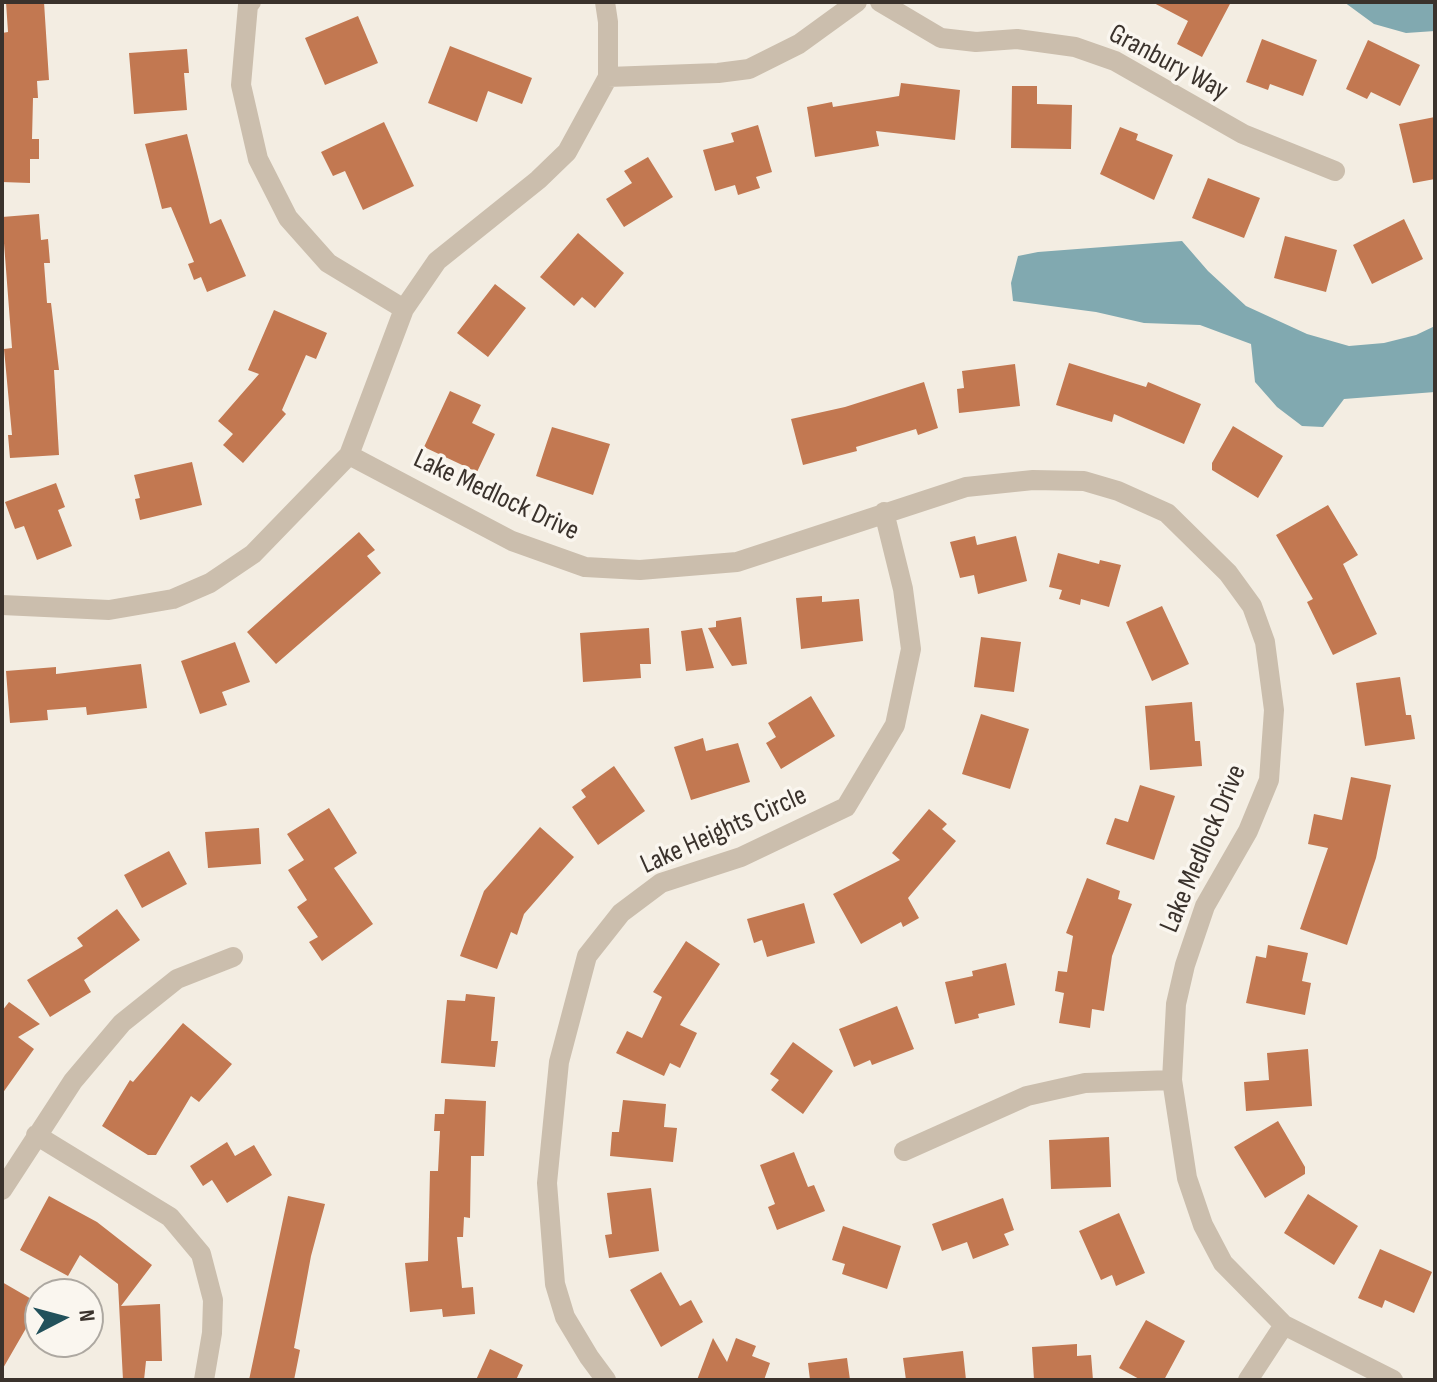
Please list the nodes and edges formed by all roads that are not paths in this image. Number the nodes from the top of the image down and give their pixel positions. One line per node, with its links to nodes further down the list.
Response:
1 (251, 2): 7 (street)
2 (605, 2): 5 (street)
3 (857, 2): 5 (street)
4 (880, 2): 6 (street, Granbury Way)
5 (608, 77): 7 (street)
6 (1335, 171)
7 (404, 309): 8 (street)
8 (349, 455): 9 (street, Lake Medlock Drive); 10 (street)
9 (884, 512): 12 (street, Lake Medlock Drive); 18 (street, Lake Heights Circle)
10 (2, 605)
11 (233, 957): 13 (street)
12 (1172, 1080): 14 (street); 16 (street, Lake Medlock Drive)
13 (36, 1135): 15 (street); 17 (street)
14 (904, 1151)
15 (2, 1190)
16 (1284, 1325): 19 (street); 20 (street, Lake Medlock Drive)
17 (204, 1380)
18 (606, 1380)
19 (1248, 1380)
20 (1393, 1380)

